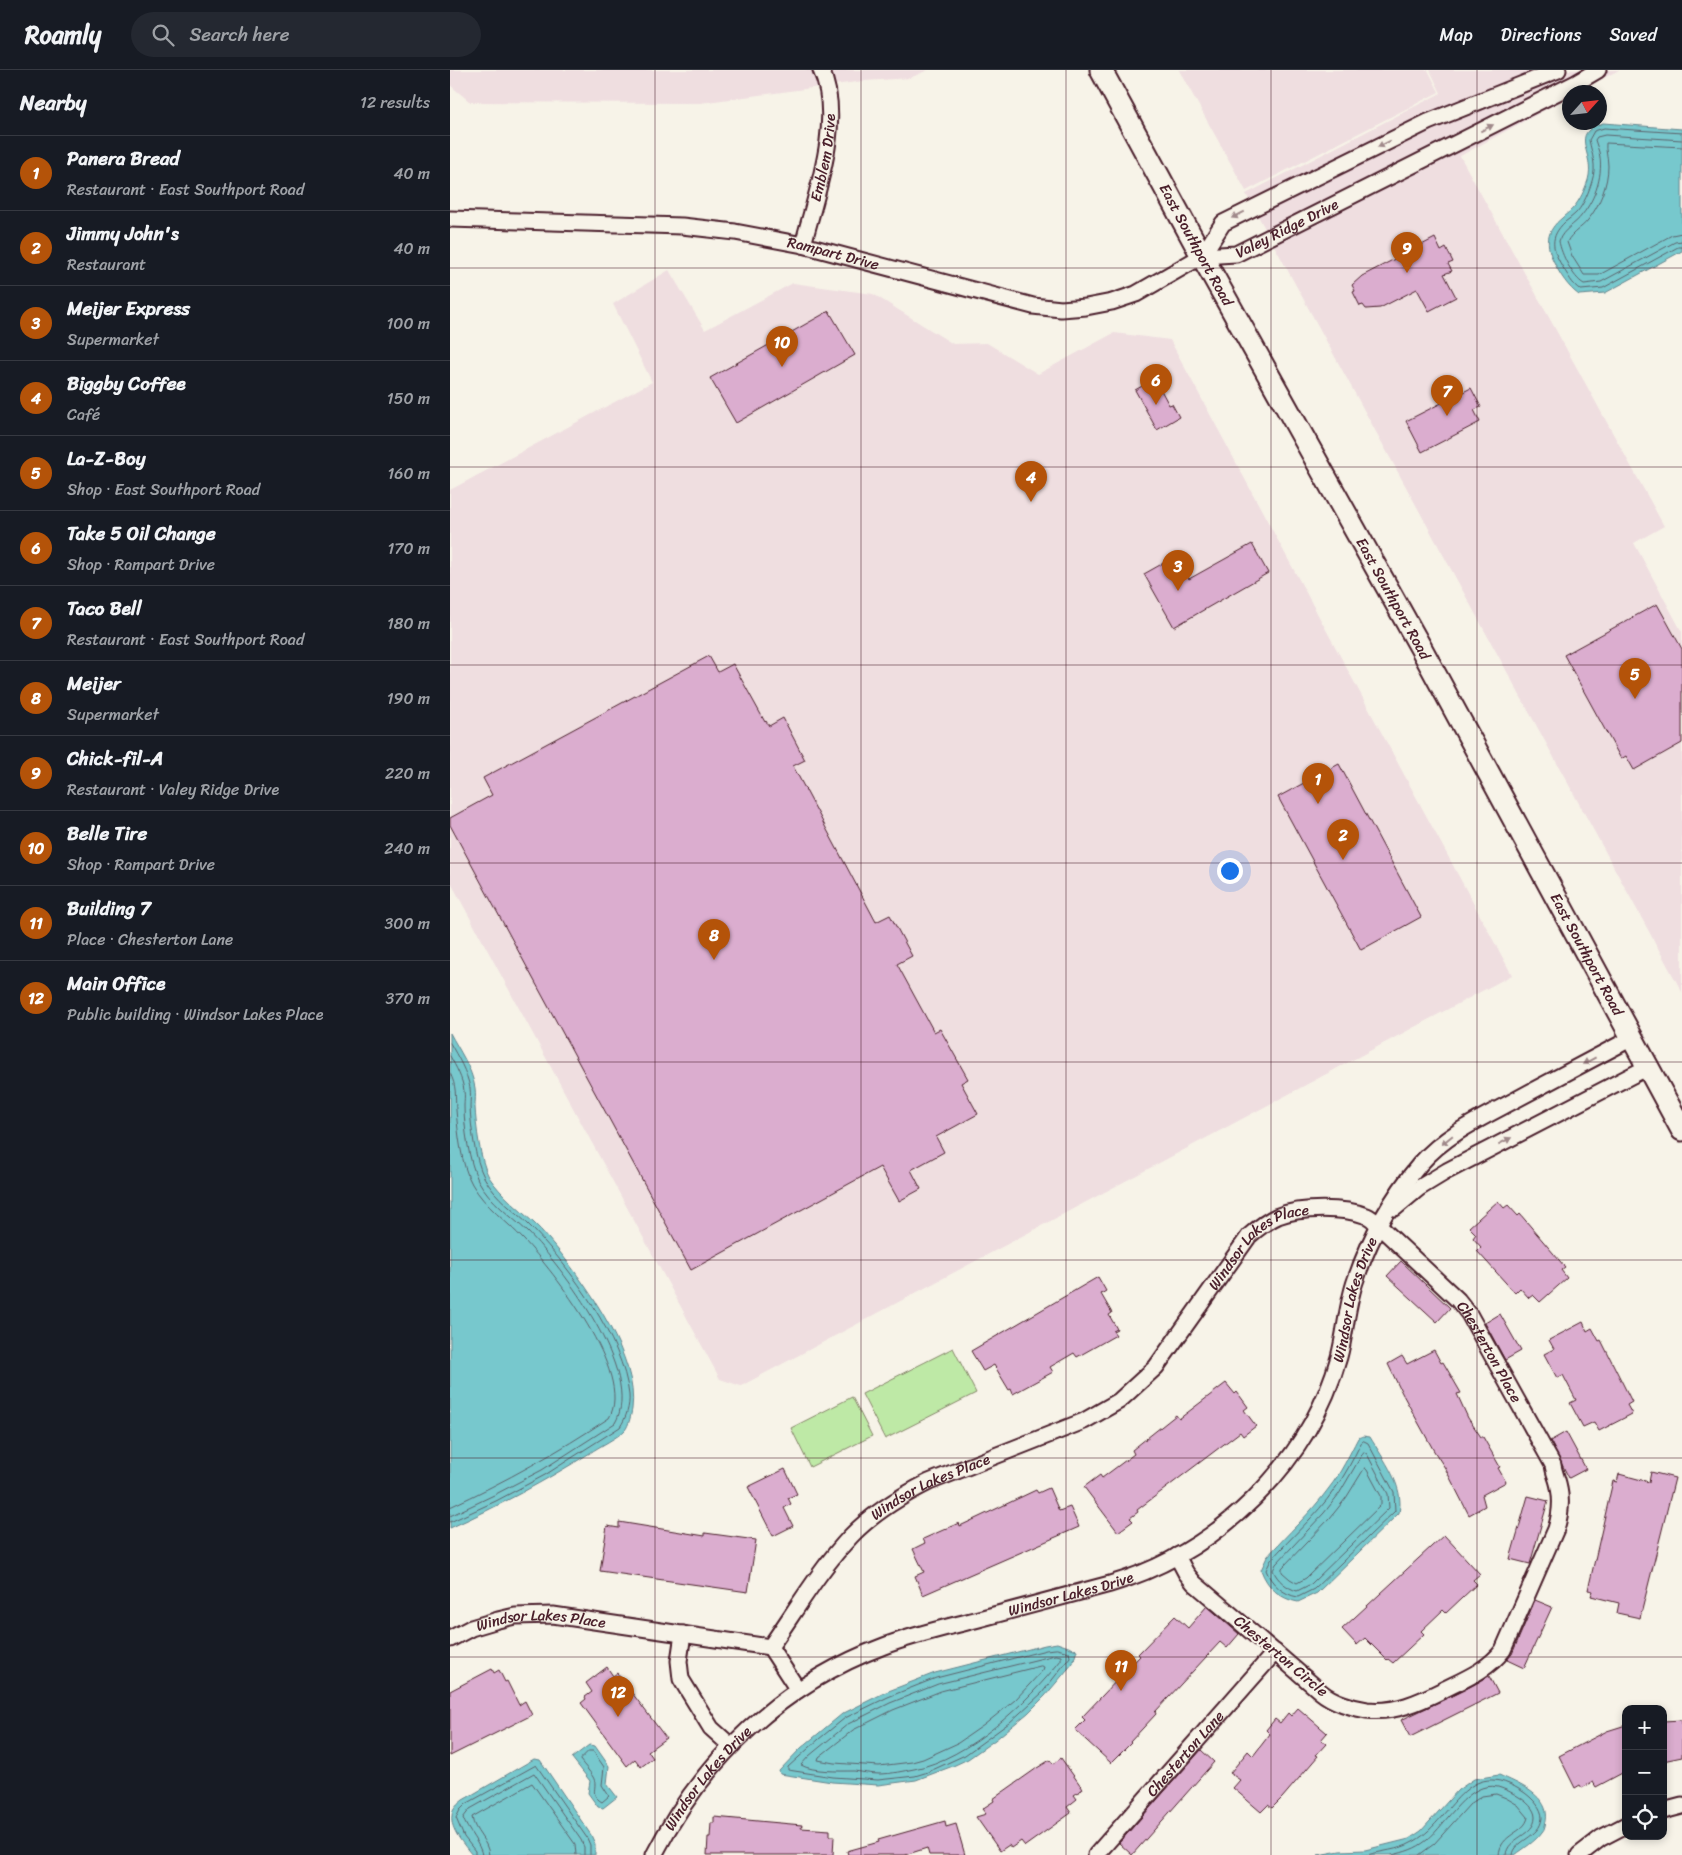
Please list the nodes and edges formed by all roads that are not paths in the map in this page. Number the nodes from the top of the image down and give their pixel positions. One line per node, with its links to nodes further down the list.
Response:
1 (821, 70): 6 (street, Emblem Drive)
2 (1101, 70): 7 (main road, East Southport Road)
3 (1558, 70): 7 (street, Valey Ridge Drive, one-way to 7)
4 (1598, 70): 7 (street, Valey Ridge Drive, one-way to 4)
5 (450, 219): 6 (street, Rampart Drive)
6 (803, 245): 7 (street, Rampart Drive)
7 (1202, 256): 8 (main road, East Southport Road)
8 (1632, 1038): 9 (main road, East Southport Road); 11 (street, Windsor Lakes Drive, one-way to 11)
9 (1648, 1066): 10 (main road, East Southport Road); 11 (street, Windsor Lakes Drive, one-way to 9)
10 (1682, 1130)
11 (1379, 1226): 12 (street, Chesterton Place); 13 (street, Windsor Lakes Drive); 16 (street, Windsor Lakes Place)
12 (1560, 1502): 17 (street, Chesterton Circle)
13 (1178, 1556): 17 (street, Chesterton Circle); 18 (street, Windsor Lakes Drive)
14 (683, 1634): 15 (street, Windsor Lakes Place); 16 (street, Windsor Lakes Place); 19 (street)
15 (450, 1639)
16 (770, 1648): 18 (street)
17 (1275, 1652): 24 (street, Chesterton Lane)
18 (798, 1690): 19 (street, Windsor Lakes Drive)
19 (730, 1746): 23 (street, Windsor Lakes Drive)
20 (1682, 1806): 21 (street)
21 (1667, 1809)
22 (1622, 1827): 25 (street)
23 (654, 1855)
24 (1096, 1855)
25 (1579, 1855)

